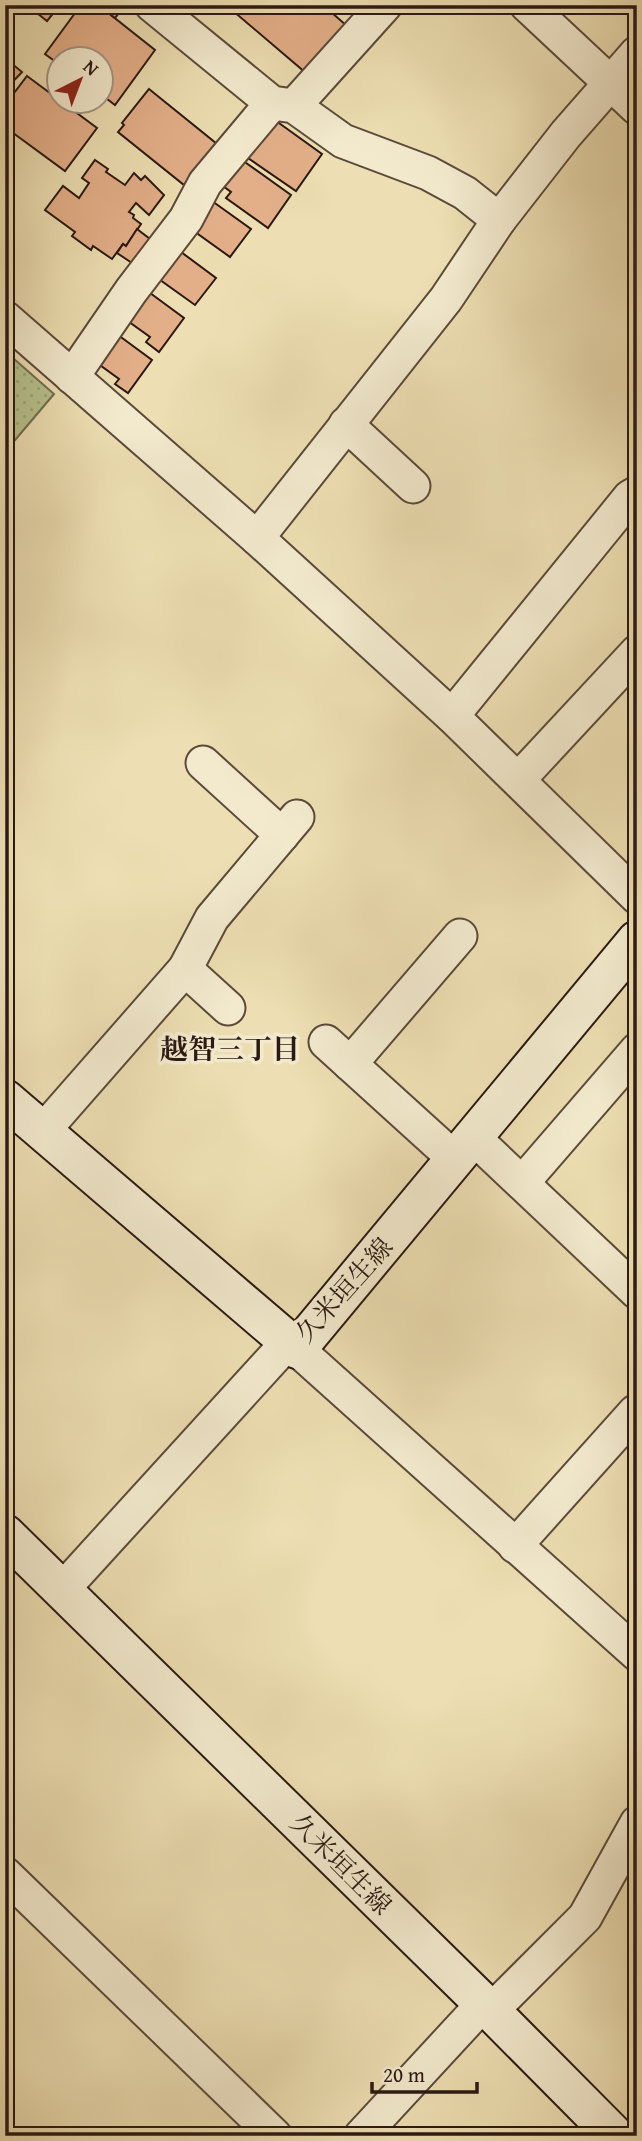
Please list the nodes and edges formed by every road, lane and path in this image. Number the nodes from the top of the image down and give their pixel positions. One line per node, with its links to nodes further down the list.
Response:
1 (152, 5): 6 (street)
2 (385, 5): 6 (street)
3 (527, 5): 5 (street)
4 (637, 53): 5 (street)
5 (611, 85): 7 (street); 8 (street)
6 (283, 104): 8 (street); 10 (street)
7 (637, 108)
8 (499, 220): 11 (street)
9 (5, 318): 10 (street)
10 (72, 377): 14 (street)
11 (346, 424): 12 (street); 14 (street)
12 (413, 486)
13 (637, 493): 16 (street)
14 (257, 538): 16 (street)
15 (637, 652): 18 (street)
16 (452, 716): 18 (street)
17 (203, 763): 22 (street)
18 (518, 780): 19 (street)
19 (637, 897)
20 (460, 936): 27 (street)
21 (637, 940): 27 (main road, 久米垣生線)
22 (185, 969): 23 (street); 26 (street)
23 (228, 1008)
24 (637, 1050): 28 (street)
25 (5, 1098): 26 (main road, 久米垣生線)
26 (43, 1130): 30 (main road, 久米垣生線)
27 (465, 1149): 28 (street); 30 (main road, 久米垣生線)
28 (522, 1182): 29 (street)
29 (637, 1292)
30 (293, 1345): 33 (street); 34 (street)
31 (635, 1412): 33 (street)
32 (5, 1534): 34 (main road, 久米垣生線)
33 (515, 1546): 35 (street)
34 (62, 1590): 38 (main road, 久米垣生線)
35 (637, 1654)
36 (637, 1823): 38 (street)
37 (5, 1874): 39 (street)
38 (487, 2007): 40 (street); 41 (main road, 久米垣生線)
39 (275, 2136)
40 (361, 2136)
41 (615, 2136)

